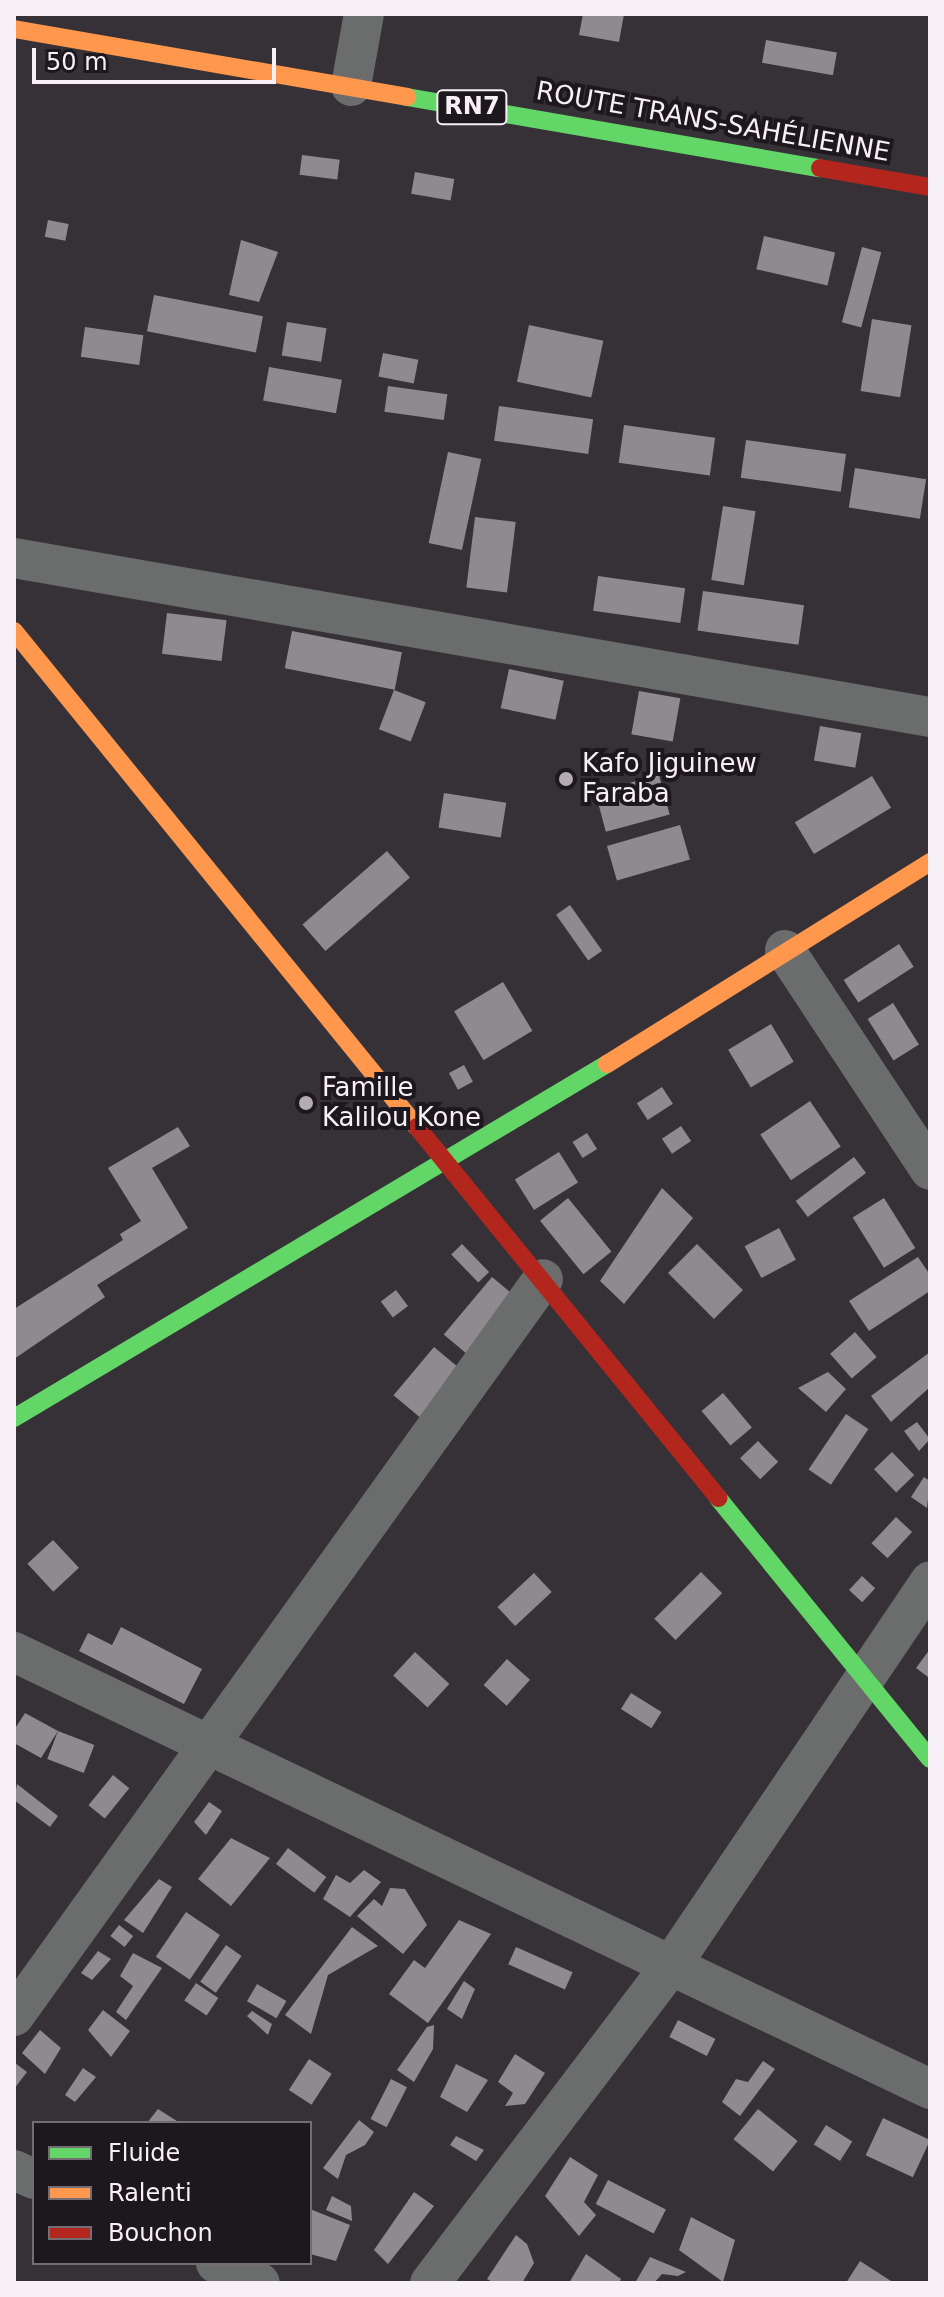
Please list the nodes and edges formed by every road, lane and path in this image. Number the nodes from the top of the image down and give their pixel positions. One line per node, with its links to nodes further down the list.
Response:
1 (364, 14): 3 (street)
2 (14, 29): 3 (main road, ROUTE TRANS-SAHÉLIENNE / RN7)
3 (351, 86): 4 (main road, ROUTE TRANS-SAHÉLIENNE / RN7)
4 (930, 187)
5 (14, 558): 7 (street)
6 (14, 631): 10 (main road)
7 (930, 717)
8 (930, 862): 9 (main road)
9 (785, 950): 10 (main road); 11 (street)
10 (449, 1162): 12 (main road); 13 (main road)
11 (930, 1170)
12 (543, 1279): 16 (main road); 17 (street)
13 (14, 1418)
14 (930, 1581): 16 (street)
15 (14, 1652): 17 (street)
16 (863, 1677): 18 (main road); 19 (street)
17 (207, 1743): 19 (street); 20 (street)
18 (930, 1759)
19 (670, 1967): 21 (street); 24 (street)
20 (14, 2016)
21 (930, 2089)
22 (220, 2265): 23 (street)
23 (260, 2283)
24 (430, 2283)

